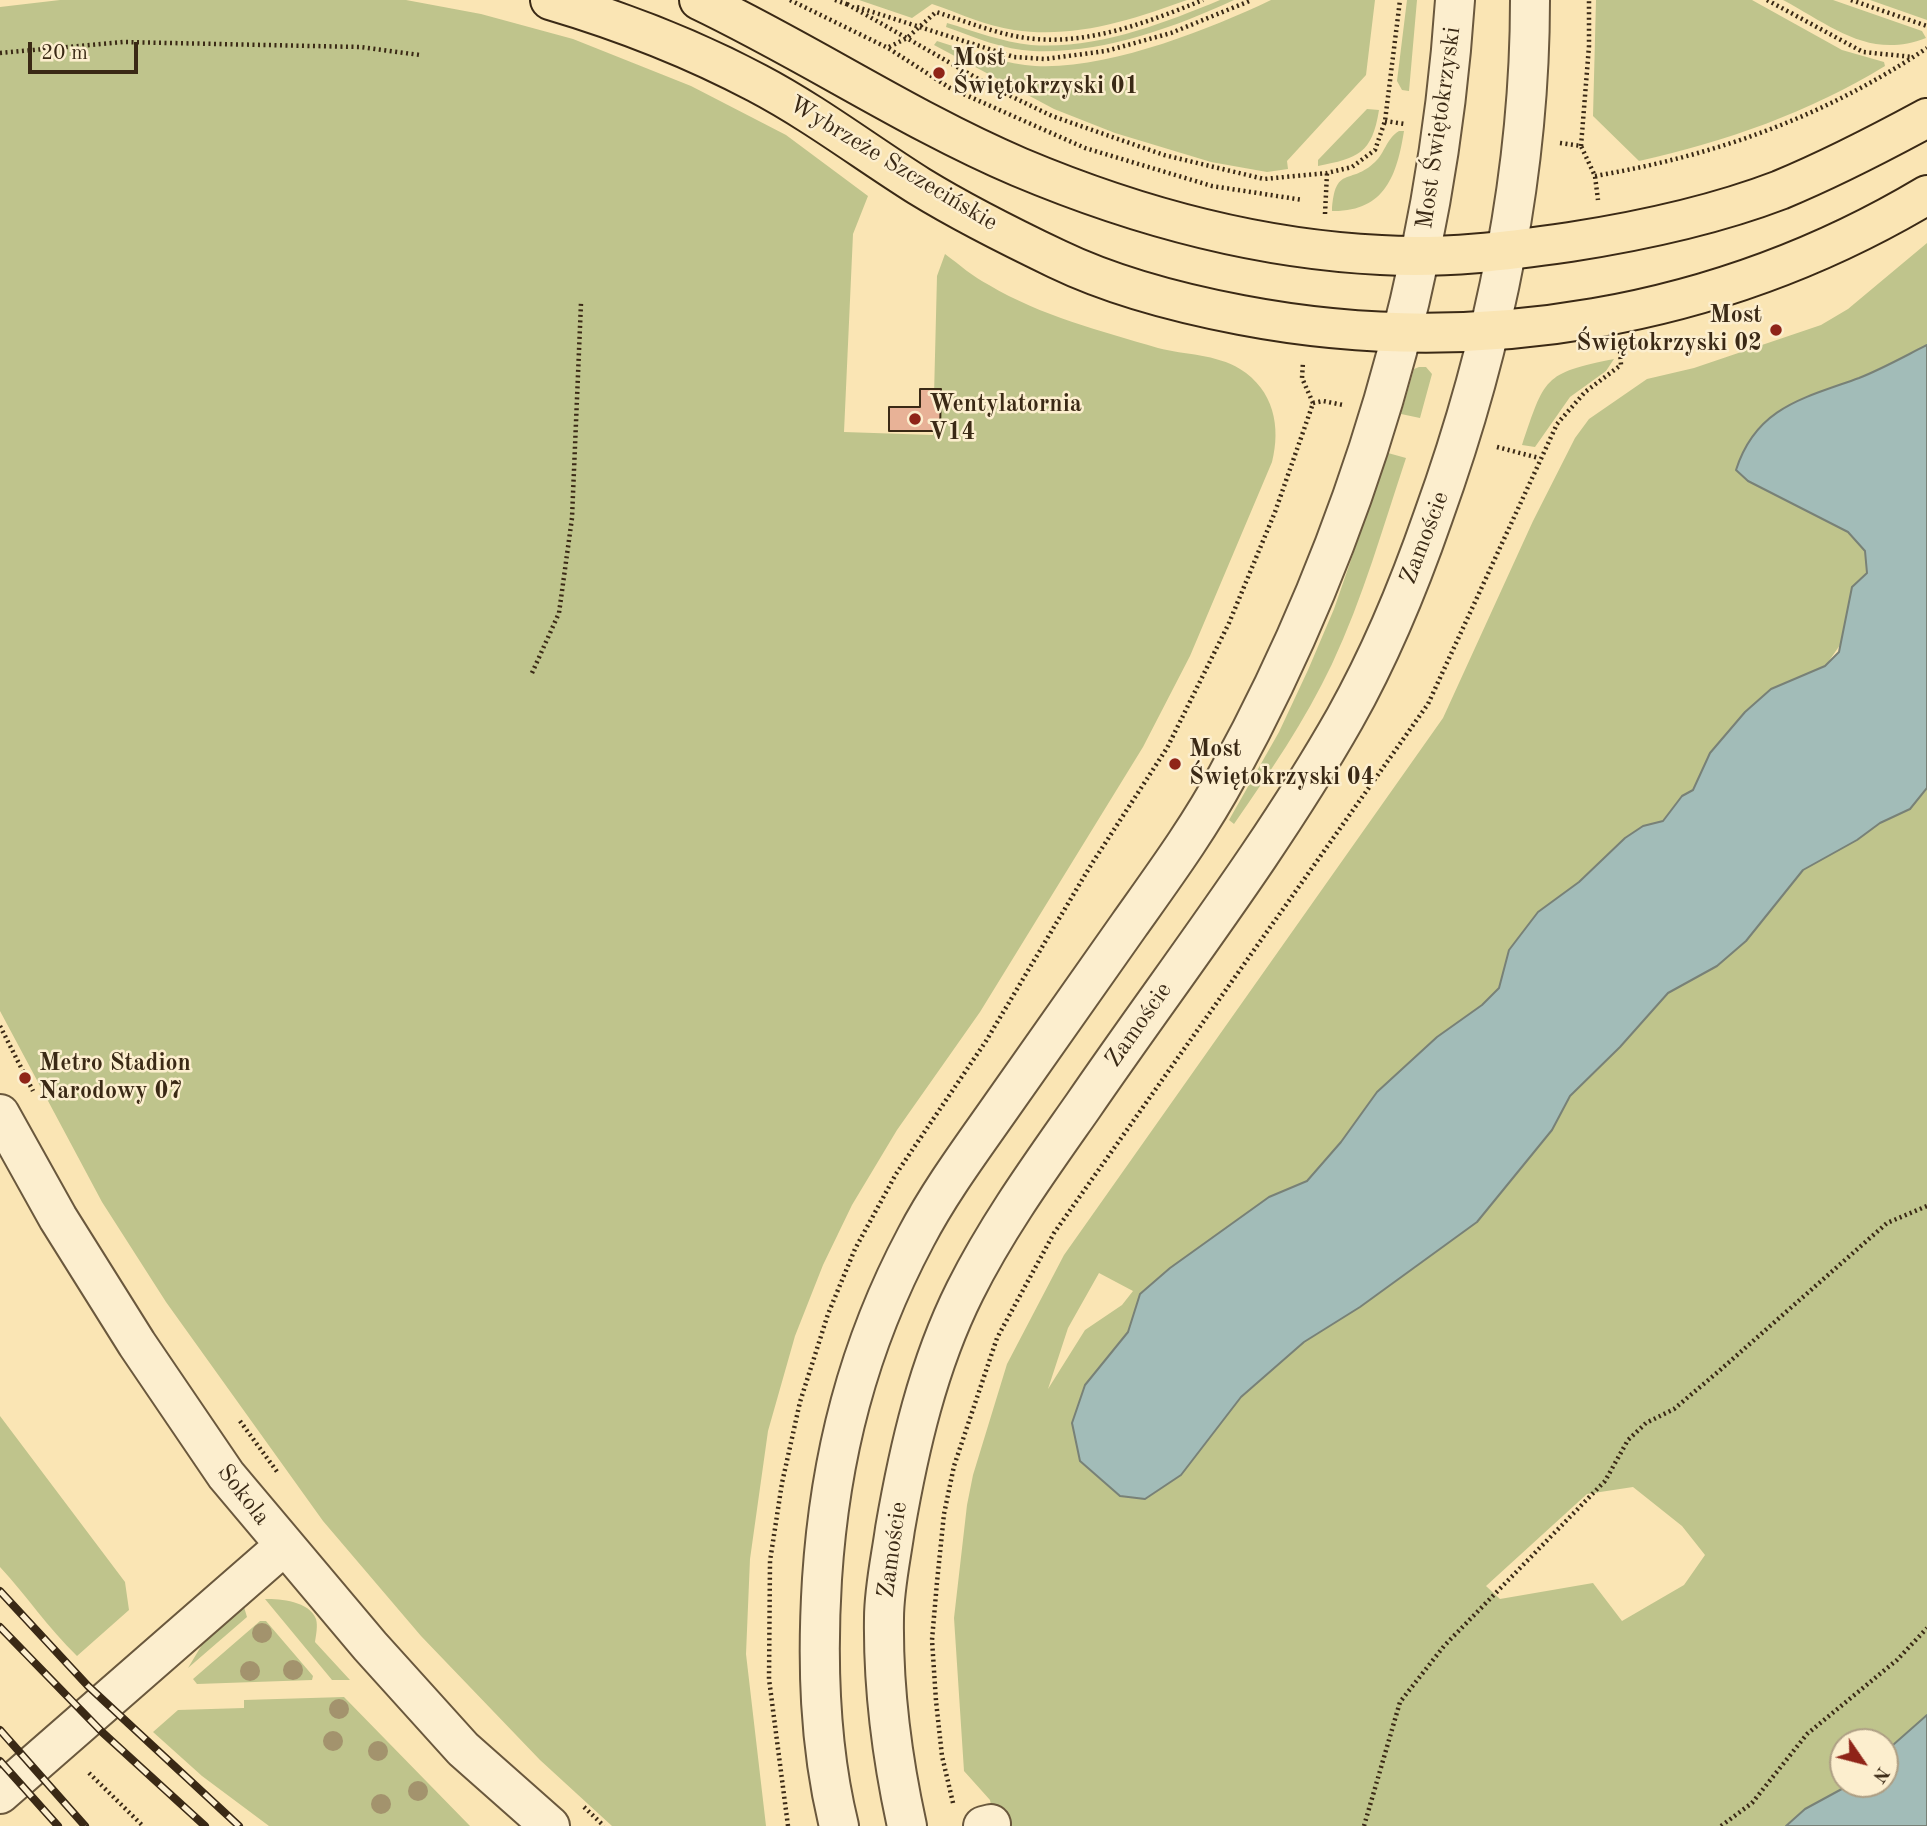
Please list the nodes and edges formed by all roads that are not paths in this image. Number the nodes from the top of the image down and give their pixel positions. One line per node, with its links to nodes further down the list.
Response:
1 (550, 0): 10 (main road, Wybrzeże Szczecińskie)
2 (699, 0): 8 (main road, Wybrzeże Szczecińskie)
3 (1455, 0): 8 (street, Most Świętokrzyski)
4 (1530, 0): 7 (street)
5 (1927, 118): 7 (main road, Wybrzeże Szczecińskie)
6 (1927, 195): 9 (main road, Wybrzeże Szczecińskie)
7 (1506, 251): 8 (main road, Wybrzeże Szczecińskie); 9 (street, Zamoście)
8 (1421, 256): 10 (street)
9 (1489, 332): 10 (main road, Wybrzeże Szczecińskie); 16 (street, Zamoście)
10 (1402, 334): 15 (street)
11 (0, 1114): 12 (street, Sokola)
12 (284, 1546): 13 (street); 14 (street, Sokola)
13 (0, 1794)
14 (564, 1813)
15 (839, 1826)
16 (907, 1826)

